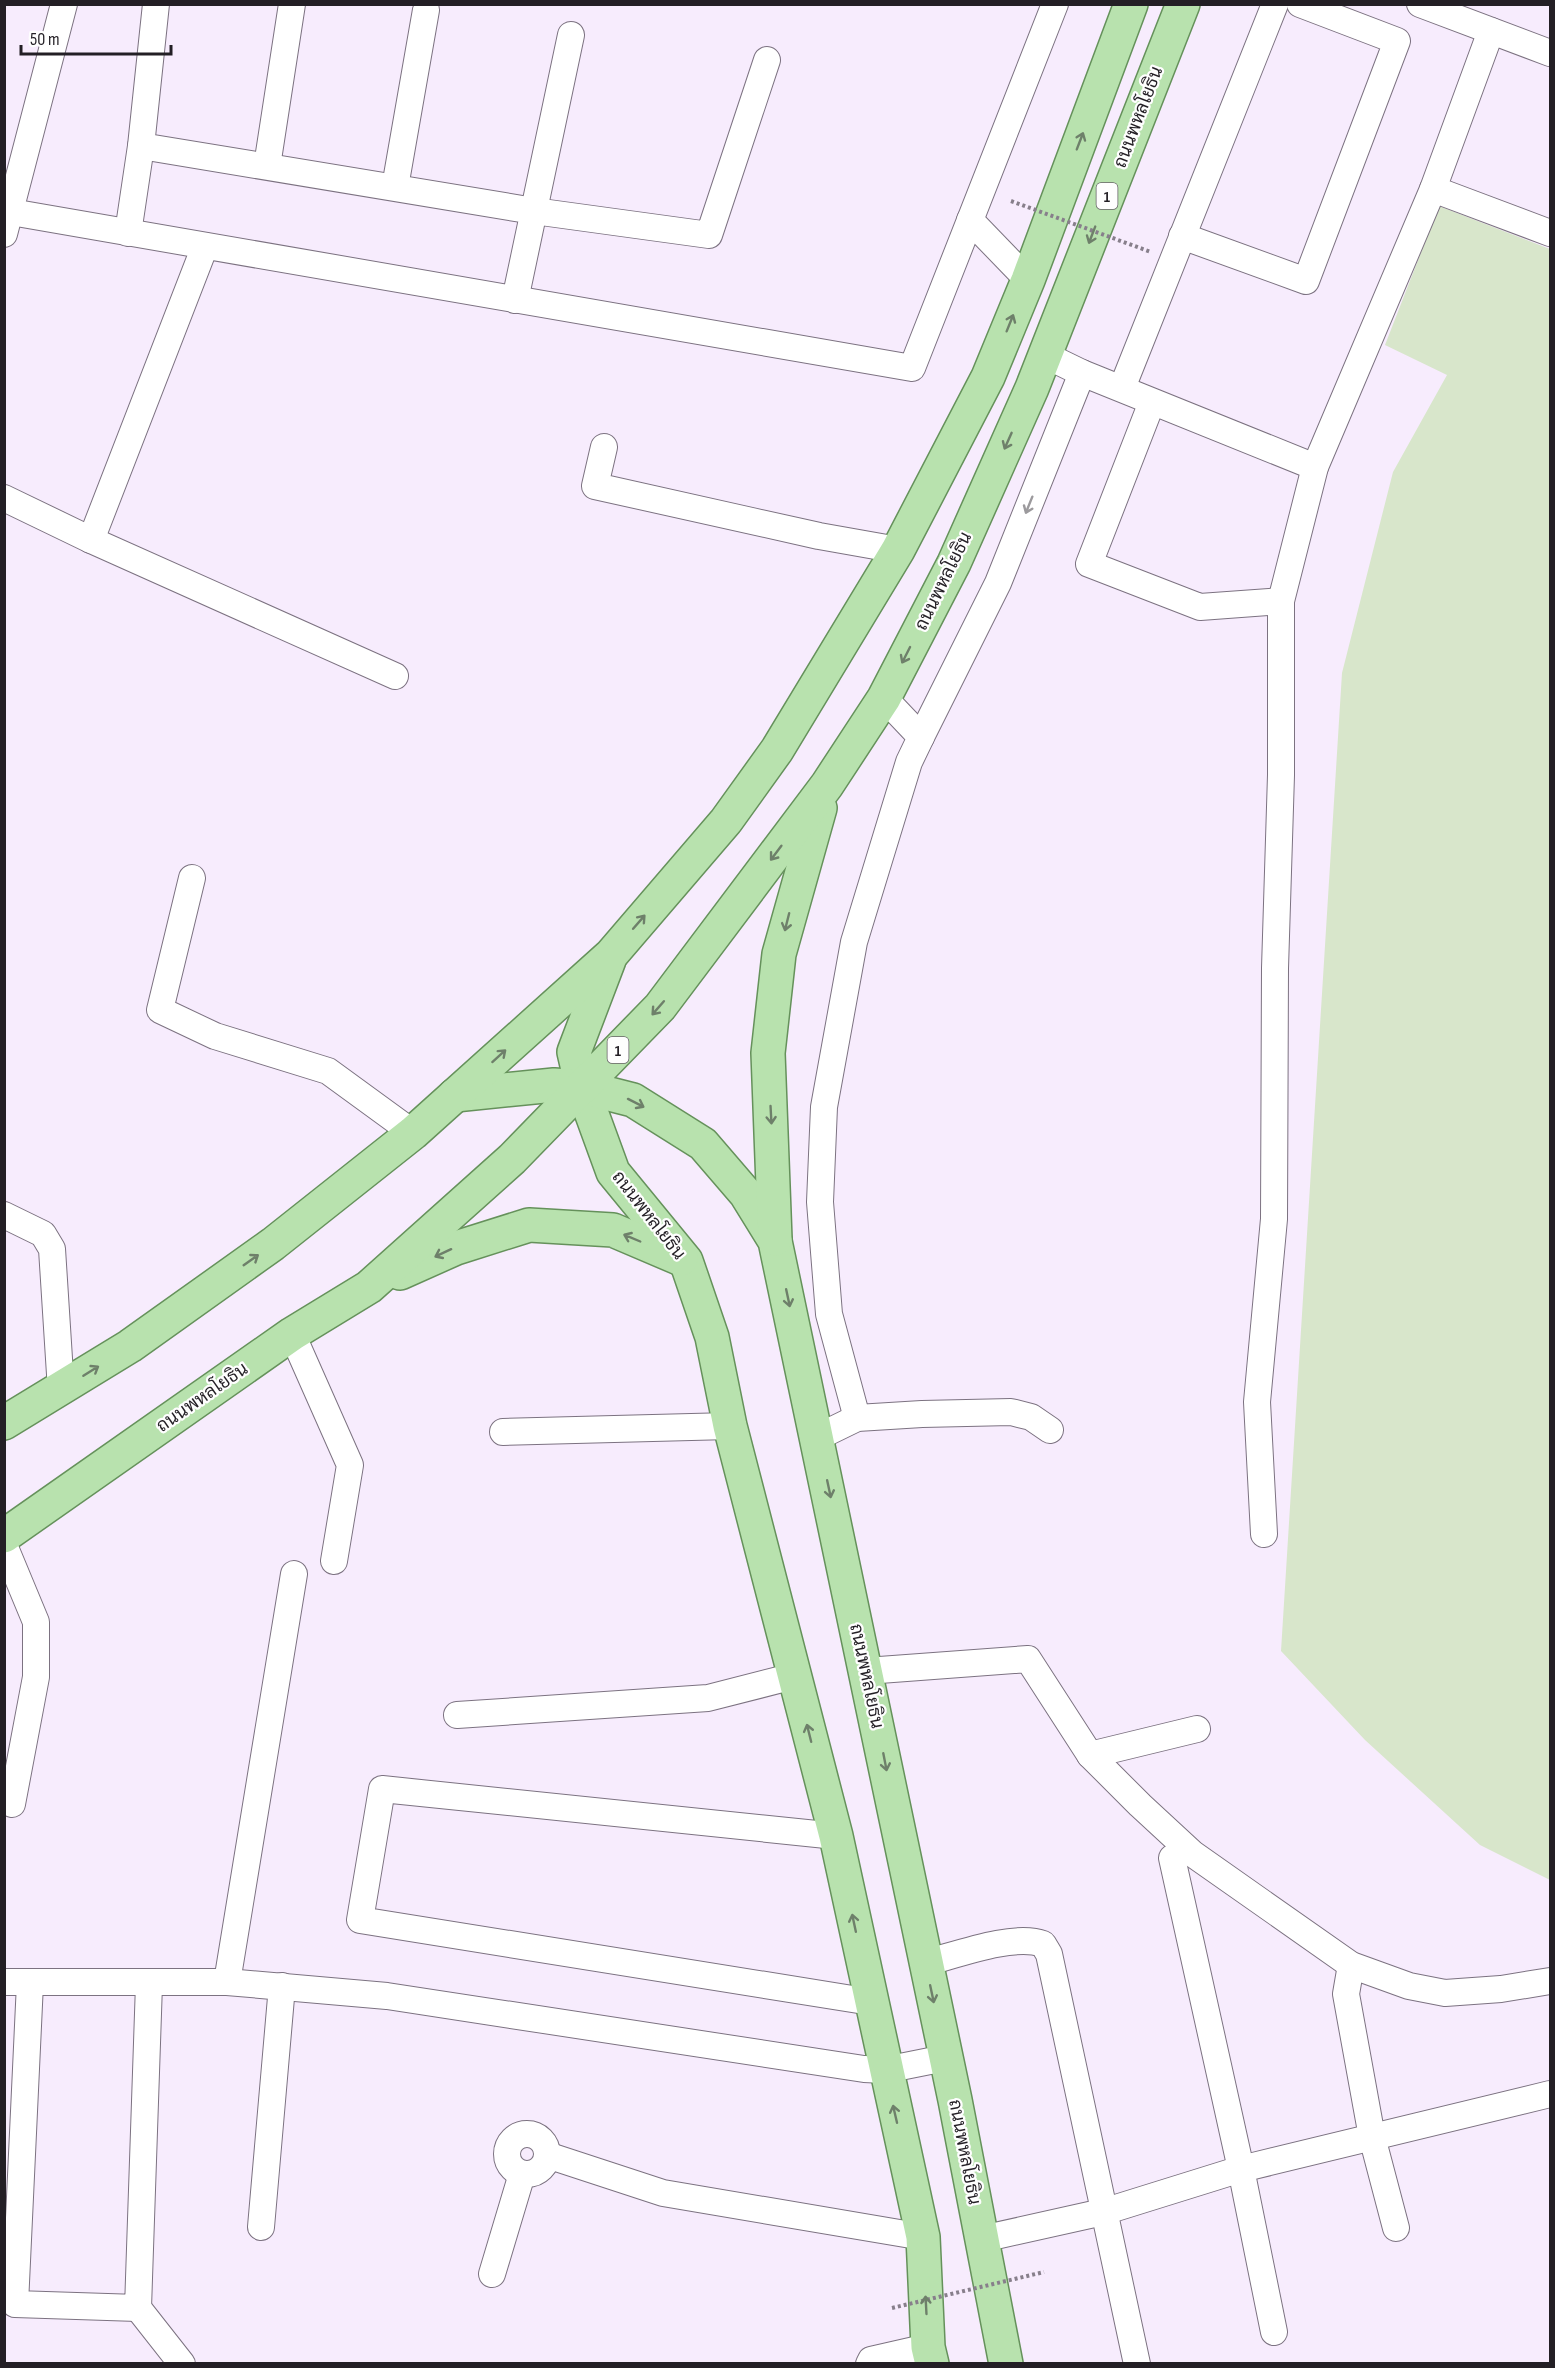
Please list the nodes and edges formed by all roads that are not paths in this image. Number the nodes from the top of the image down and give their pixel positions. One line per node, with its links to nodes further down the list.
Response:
1 (64, 4): 16 (street)
2 (156, 4): 15 (street)
3 (292, 4): 17 (street)
4 (1054, 4): 21 (street)
5 (1131, 4): 27 (main road, ถนนพหลโยธิน, one-way to 5)
6 (1183, 4): 29 (main road, ถนนพหลโยธิน / 1, one-way to 29)
7 (1275, 4): 25 (street)
8 (1300, 4): 25 (street)
9 (1420, 4): 11 (street)
10 (426, 10): 18 (street)
11 (1491, 31): 13 (street); 19 (street)
12 (571, 35): 20 (street)
13 (1551, 53)
14 (768, 60): 20 (street)
15 (141, 146): 17 (street); 23 (street)
16 (14, 161): 22 (street)
17 (267, 166): 18 (street)
18 (395, 187): 20 (street)
19 (1433, 189): 24 (street); 34 (street)
20 (534, 211): 28 (street)
21 (970, 220): 27 (street); 28 (street)
22 (8, 223): 23 (street)
23 (128, 233): 26 (street)
24 (1551, 233)
25 (1182, 236): 31 (street)
26 (205, 246): 28 (street); 36 (street)
27 (1028, 280): 37 (main road, ถนนพหลโยธิน, one-way to 27)
28 (515, 300)
29 (1045, 355): 30 (street); 40 (main road, ถนนพหลโยธิน / 1, one-way to 40)
30 (1082, 373): 31 (street); 41 (street, one-way to 41)
31 (1122, 388): 32 (street)
32 (1152, 402): 34 (street); 38 (street)
33 (604, 447): 37 (street)
34 (1315, 467): 38 (street)
35 (4, 498): 36 (street)
36 (91, 540): 39 (street)
37 (898, 550): 44 (main road, ถนนพหลโยธิน, one-way to 37)
38 (1281, 601): 60 (street)
39 (395, 675)
40 (884, 698): 41 (street); 42 (main road, ถนนพหลโยธิน / 1)
41 (921, 736): 54 (street)
42 (827, 785): 45 (main road, ถนนพหลโยธิน / 1, one-way to 45); 49 (main road, one-way to 49)
43 (192, 878): 47 (street)
44 (611, 955): 45 (main road, ถนนพหลโยธิน); 46 (main road, ถนนพหลโยธิน, one-way to 44)
45 (582, 1087): 46 (main road, ถนนพหลโยธิน); 49 (main road, ถนนพหลโยธิน, one-way to 49); 50 (main road, ถนนพหลโยธิน); 51 (main road, ถนนพหลโยธิน / 1)
46 (455, 1095): 47 (main road, ถนนพหลโยธิน)
47 (413, 1133): 53 (main road, ถนนพหลโยธิน, one-way to 47)
48 (4, 1215): 53 (street)
49 (775, 1241): 59 (main road, ถนนพหลโยธิน, one-way to 59)
50 (686, 1261): 51 (main road, one-way to 51); 56 (main road, ถนนพหลโยธิน)
51 (369, 1287): 52 (main road, ถนนพหลโยธิน / 1)
52 (292, 1334): 61 (main road, ถนนพหลโยธิน / 1); 63 (street)
53 (61, 1390): 55 (main road, ถนนพหลโยธิน)
54 (857, 1418): 57 (street); 59 (street)
55 (4, 1423)
56 (730, 1426): 58 (street); 66 (main road, ถนนพหลโยธิน)
57 (1050, 1430)
58 (503, 1432)
59 (818, 1437): 65 (main road, ถนนพหลโยธิน, one-way to 65)
60 (1264, 1534)
61 (4, 1536)
62 (4, 1545): 70 (street)
63 (334, 1561)
64 (294, 1574): 77 (street)
65 (866, 1671): 69 (street); 73 (main road, ถนนพหลโยธิน, one-way to 73)
66 (794, 1676): 67 (street); 71 (main road, ถนนพหลโยธิน, one-way to 66)
67 (457, 1716)
68 (1197, 1729): 69 (street)
69 (1090, 1755): 74 (street)
70 (12, 1804)
71 (836, 1836): 81 (main road, ถนนพหลโยธิน, one-way to 71); 81 (street)
72 (1172, 1858): 87 (street)
73 (926, 1963): 82 (main road, ถนนพหลโยธิน, one-way to 82); 89 (street)
74 (1351, 1965): 75 (street); 85 (street)
75 (1551, 1981)
76 (4, 1982): 78 (street)
77 (227, 1982): 79 (street); 80 (street)
78 (30, 1983): 79 (street); 95 (street)
79 (149, 1984): 95 (street)
80 (282, 1986): 83 (street); 90 (street)
81 (871, 2002): 83 (main road, ถนนพหลโยธิน)
82 (945, 2058): 83 (street); 93 (main road, ถนนพหลโยธิน)
83 (885, 2070): 92 (main road, ถนนพหลโยธิน, one-way to 83)
84 (1551, 2094): 85 (street)
85 (1372, 2137): 87 (street); 91 (street)
86 (547, 2156): 88 (street); 88 (street); 92 (street)
87 (1242, 2169): 89 (street); 96 (street)
88 (522, 2174): 94 (street)
89 (1103, 2212): 93 (street); 101 (street)
90 (261, 2227)
91 (1396, 2228)
92 (923, 2237): 97 (main road, ถนนพหลโยธิน, one-way to 92)
93 (982, 2239): 100 (main road, ถนนพหลโยธิน)
94 (492, 2274)
95 (138, 2308): 98 (street)
96 (1274, 2332)
97 (930, 2355): 99 (street)
98 (182, 2364)
99 (869, 2364)
100 (1006, 2364)
101 (1137, 2364)

